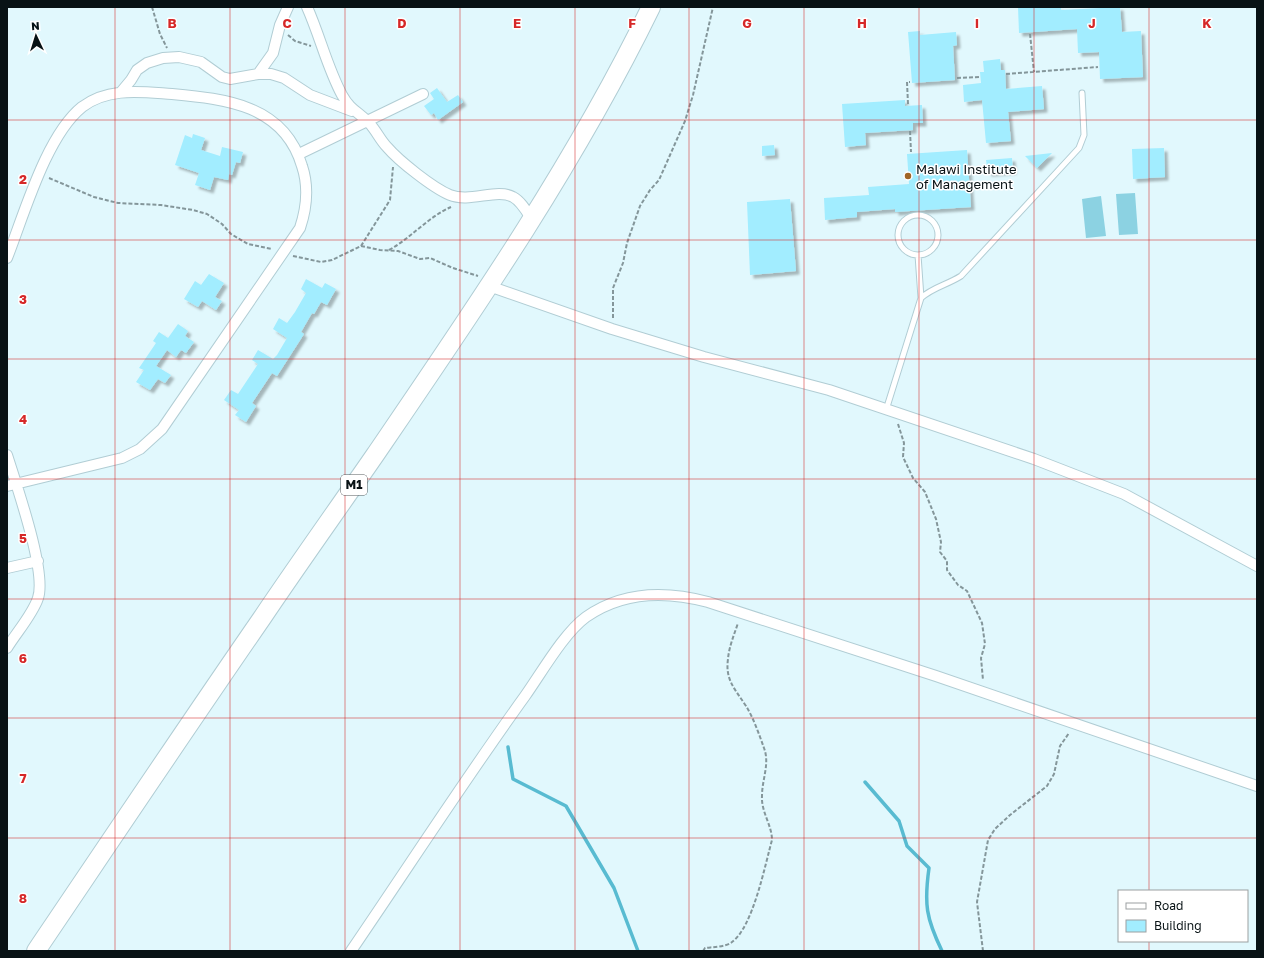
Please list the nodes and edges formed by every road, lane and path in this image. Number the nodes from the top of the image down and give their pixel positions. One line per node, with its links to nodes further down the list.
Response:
1 (152, 7): 9 (path)
2 (288, 7): 6 (street)
3 (307, 7): 8 (street)
4 (651, 7): 29 (highway, M1)
5 (713, 7): 37 (path)
6 (280, 25): 8 (path); 12 (street)
7 (1030, 34): 11 (path)
8 (322, 51): 21 (street)
9 (179, 57): 12 (street); 17 (street)
10 (1098, 67): 11 (path)
11 (1034, 72): 13 (path)
12 (258, 74): 21 (street)
13 (1006, 74)
14 (979, 77): 15 (path)
15 (956, 78)
16 (910, 82): 20 (path)
17 (121, 92): 26 (street); 27 (street)
18 (1082, 93): 36 (lane)
19 (423, 94): 22 (street)
20 (908, 104)
21 (353, 111): 22 (street)
22 (368, 122): 24 (street); 26 (street)
23 (910, 131): 25 (path)
24 (389, 150): 28 (street); 30 (path)
25 (911, 152)
26 (299, 154): 32 (street)
27 (39, 174): 32 (path); 34 (street)
28 (470, 198): 29 (street); 31 (path)
29 (532, 220): 35 (highway, M1)
30 (361, 246): 31 (path); 32 (path)
31 (388, 250): 35 (path)
32 (283, 253): 41 (street)
33 (918, 255): 33 (lane); 36 (lane)
34 (7, 258)
35 (491, 283): 37 (street); 50 (highway, M1)
36 (921, 298): 38 (lane)
37 (612, 329): 38 (street)
38 (886, 410): 39 (street)
39 (899, 415): 43 (street); 47 (path)
40 (7, 455): 41 (street)
41 (12, 485): 42 (street)
42 (38, 561): 44 (street); 46 (street)
43 (1257, 566)
44 (7, 568)
45 (741, 612): 47 (street); 51 (street); 52 (path)
46 (7, 648)
47 (984, 694): 48 (street)
48 (1076, 723): 49 (street); 53 (path)
49 (1257, 786)
50 (36, 951)
51 (351, 951)
52 (703, 951)
53 (983, 951)

